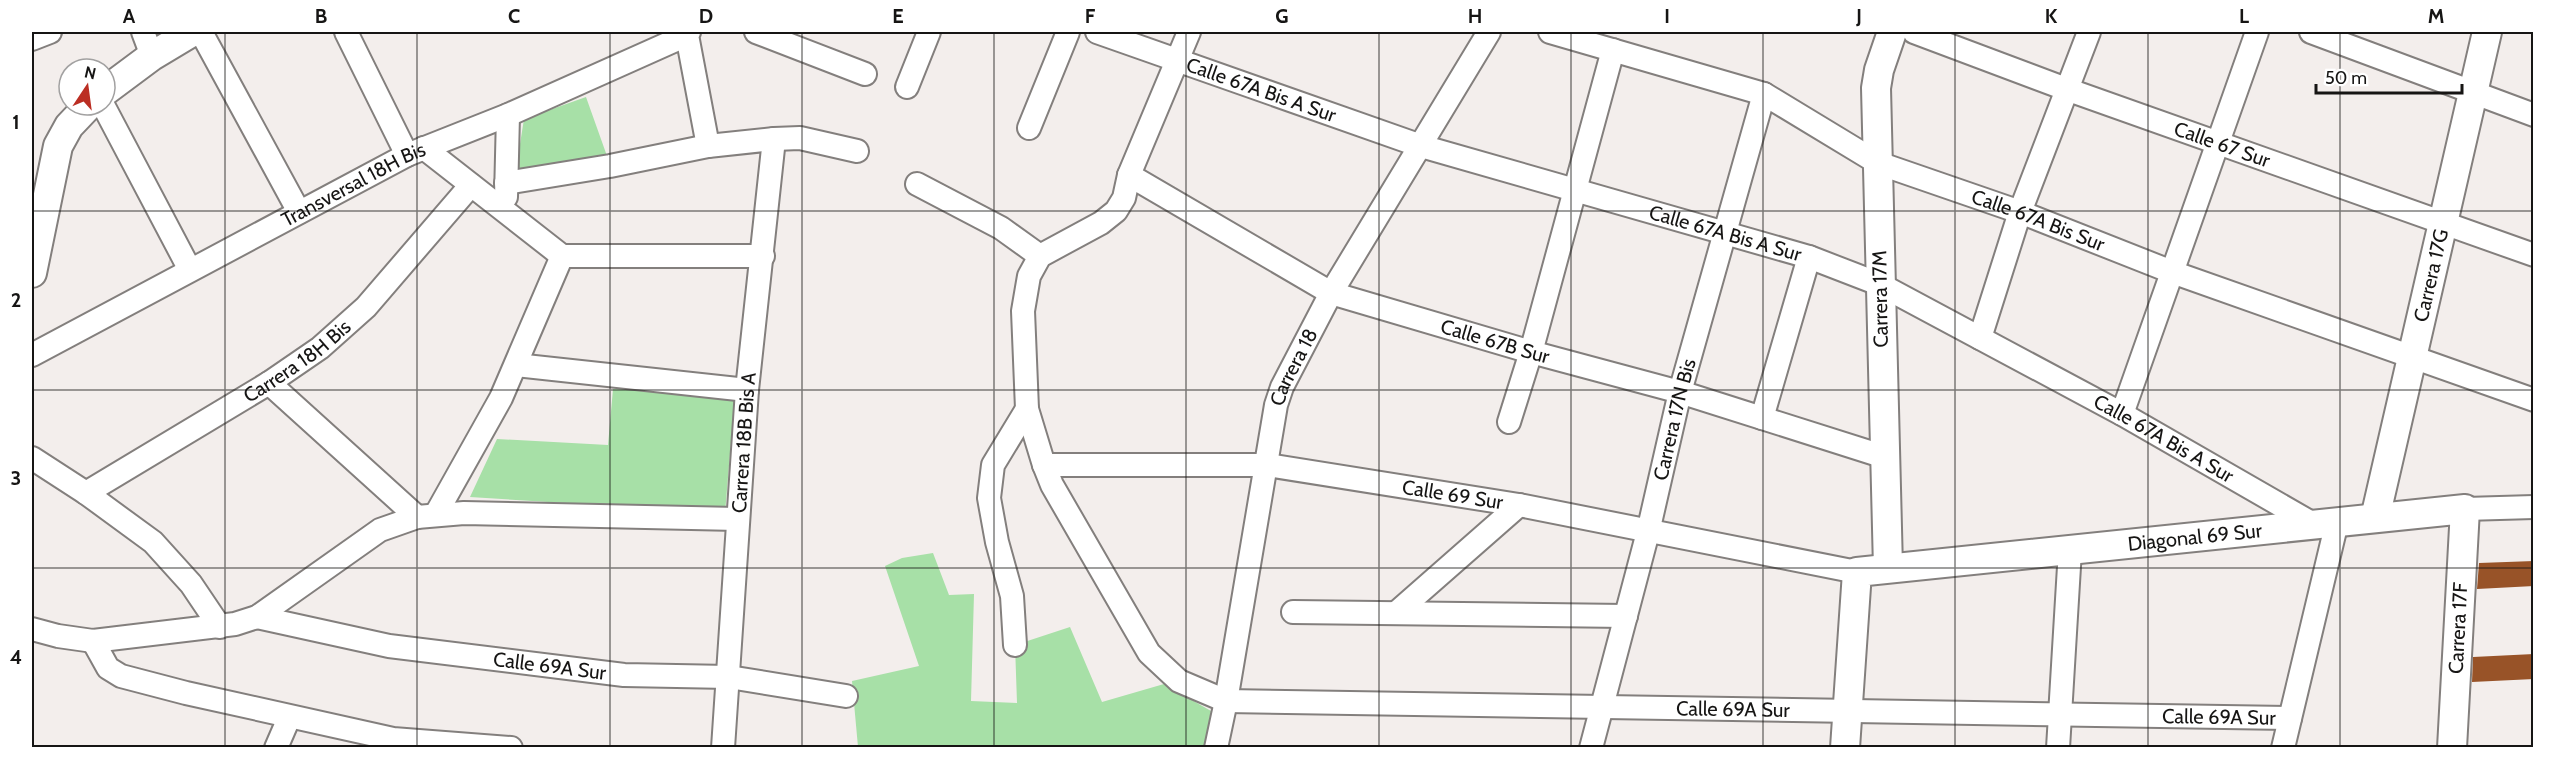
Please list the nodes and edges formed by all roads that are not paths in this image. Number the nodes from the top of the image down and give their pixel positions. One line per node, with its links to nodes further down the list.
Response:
1 (50, 32): 19 (street)
2 (192, 32): 20 (street)
3 (201, 32): 46 (street)
4 (346, 32): 38 (street)
5 (756, 32): 23 (street)
6 (929, 32): 25 (street)
7 (1068, 32): 33 (street)
8 (1097, 32): 22 (street, Calle 67A Bis A Sur)
9 (1188, 32): 22 (street)
10 (1489, 32): 37 (street, Carrera 18)
11 (1550, 32): 21 (street, Calle 67A Bis Sur)
12 (1892, 32): 40 (street, Carrera 17M)
13 (1914, 32): 26 (street, Calle 67 Sur)
14 (2089, 32): 26 (street)
15 (2257, 32): 35 (street)
16 (2312, 32): 27 (street)
17 (2487, 32): 27 (street, Carrera 17G)
18 (688, 33): 29 (street, Transversal 18H Bis); 36 (street)
19 (32, 39)
20 (147, 44): 24 (street)
21 (1613, 50): 28 (street, Calle 67A Bis Sur); 45 (street)
22 (1178, 60): 37 (street, Calle 67A Bis A Sur); 41 (street)
23 (866, 74)
24 (117, 78)
25 (908, 87)
26 (2066, 89): 35 (street, Calle 67 Sur); 48 (street)
27 (2472, 90): 30 (street); 49 (street, Carrera 17G)
28 (1764, 94): 40 (street, Calle 67A Bis Sur); 50 (street, Carrera 17N Bis)
29 (508, 115): 38 (street, Transversal 18H Bis); 42 (street)
30 (2534, 115)
31 (78, 117): 58 (street)
32 (109, 117): 56 (street)
33 (1029, 128)
34 (774, 140): 36 (street); 39 (street); 53 (street, Carrera 18B Bis A)
35 (2218, 142): 49 (street, Calle 67 Sur); 57 (street)
36 (708, 146): 42 (street)
37 (1421, 146): 45 (street, Calle 67A Bis A Sur); 60 (street, Carrera 18)
38 (416, 151): 43 (street); 46 (street, Transversal 18H Bis)
39 (857, 151)
40 (1878, 164): 48 (street, Calle 67A Bis Sur); 59 (street, Carrera 17M)
41 (1129, 175): 54 (street); 60 (street, Calle 67B Sur)
42 (506, 183): 47 (street)
43 (471, 184): 47 (street); 66 (street, Carrera 18H Bis)
44 (917, 184): 54 (street)
45 (1576, 190): 50 (street, Calle 67A Bis A Sur); 62 (street)
46 (299, 212): 56 (street, Transversal 18H Bis)
47 (505, 212): 52 (street)
48 (2020, 212): 57 (street, Calle 67A Bis Sur); 61 (street)
49 (2442, 222): 51 (street, Calle 67 Sur); 64 (street, Carrera 17G)
50 (1726, 233): 55 (street, Calle 67A Bis A Sur); 68 (street, Carrera 17N Bis)
51 (2534, 255)
52 (562, 256): 53 (street); 65 (street)
53 (763, 256): 67 (street, Carrera 18B Bis A)
54 (1040, 256): 70 (street, Calle 69A Sur)
55 (1809, 256): 59 (street, Calle 67A Bis A Sur); 72 (street)
56 (190, 270): 63 (street, Transversal 18H Bis)
57 (2172, 272): 64 (street, Calle 67A Bis Sur); 71 (street)
58 (32, 273)
59 (1879, 284): 61 (street, Calle 67A Bis A Sur); 74 (street, Carrera 17M)
60 (1331, 293): 62 (street, Calle 67B Sur); 77 (street, Carrera 18)
61 (1980, 338): 71 (street, Calle 67A Bis A Sur)
62 (1531, 352): 68 (street, Calle 67B Sur); 73 (street)
63 (32, 355)
64 (2412, 356): 69 (street, Calle 67A Bis Sur); 83 (street, Carrera 17G)
65 (516, 365): 67 (street); 82 (street)
66 (269, 383): 78 (street, Carrera 18H Bis); 82 (street)
67 (747, 390): 84 (street, Carrera 18B Bis A)
68 (1680, 392): 72 (street, Calle 67B Sur); 86 (street, Carrera 17N Bis)
69 (2534, 400)
70 (1027, 410): 76 (street, Calle 69A Sur); 97 (street)
71 (2122, 414): 85 (street, Calle 67A Bis A Sur)
72 (1762, 418): 74 (street, Calle 67B Sur)
73 (1509, 422)
74 (1885, 457): 88 (street, Carrera 17M)
75 (32, 458): 78 (street)
76 (1044, 465): 77 (street, Calle 69 Sur); 100 (street, Calle 69A Sur)
77 (1267, 465): 79 (street, Calle 69 Sur); 100 (street, Carrera 18)
78 (86, 493): 94 (street)
79 (1519, 505): 86 (street, Calle 69 Sur); 91 (street)
80 (2534, 507): 81 (street, Diagonal 69 Sur)
81 (2465, 509): 83 (street, Diagonal 69 Sur); 114 (street, Carrera 17F)
82 (426, 515): 84 (street); 92 (street)
83 (2375, 518): 85 (street, Diagonal 69 Sur)
84 (737, 519): 98 (street, Carrera 18B Bis A)
85 (2326, 524): 87 (street, Diagonal 69 Sur); 105 (street)
86 (1648, 532): 89 (street, Calle 69 Sur); 93 (street, Carrera 17N Bis)
87 (2070, 550): 88 (street, Diagonal 69 Sur); 103 (street)
88 (1888, 568): 89 (street, Diagonal 69 Sur)
89 (1857, 572): 102 (street)
90 (1293, 612): 91 (street)
91 (1396, 613): 93 (street)
92 (256, 616): 94 (street); 98 (street, Calle 69A Sur)
93 (1626, 616): 101 (street, Carrera 17N Bis)
94 (220, 627): 96 (street)
95 (32, 629): 96 (street)
96 (93, 641): 104 (street)
97 (1015, 645)
98 (729, 677): 99 (street, Calle 69A Sur); 108 (street, Carrera 18B Bis A)
99 (846, 696)
100 (1226, 701): 101 (street, Calle 69A Sur); 109 (street, Carrera 18)
101 (1602, 706): 102 (street, Calle 69A Sur); 110 (street, Carrera 17N Bis)
102 (1848, 711): 103 (street, Calle 69A Sur); 111 (street)
103 (2060, 714): 105 (street, Calle 69A Sur); 112 (street)
104 (288, 718): 106 (street); 107 (street)
105 (2290, 718): 113 (street)
106 (276, 747)
107 (511, 747)
108 (723, 747)
109 (1216, 747)
110 (1592, 747)
111 (1845, 747)
112 (2058, 747)
113 (2283, 747)
114 (2452, 747)

